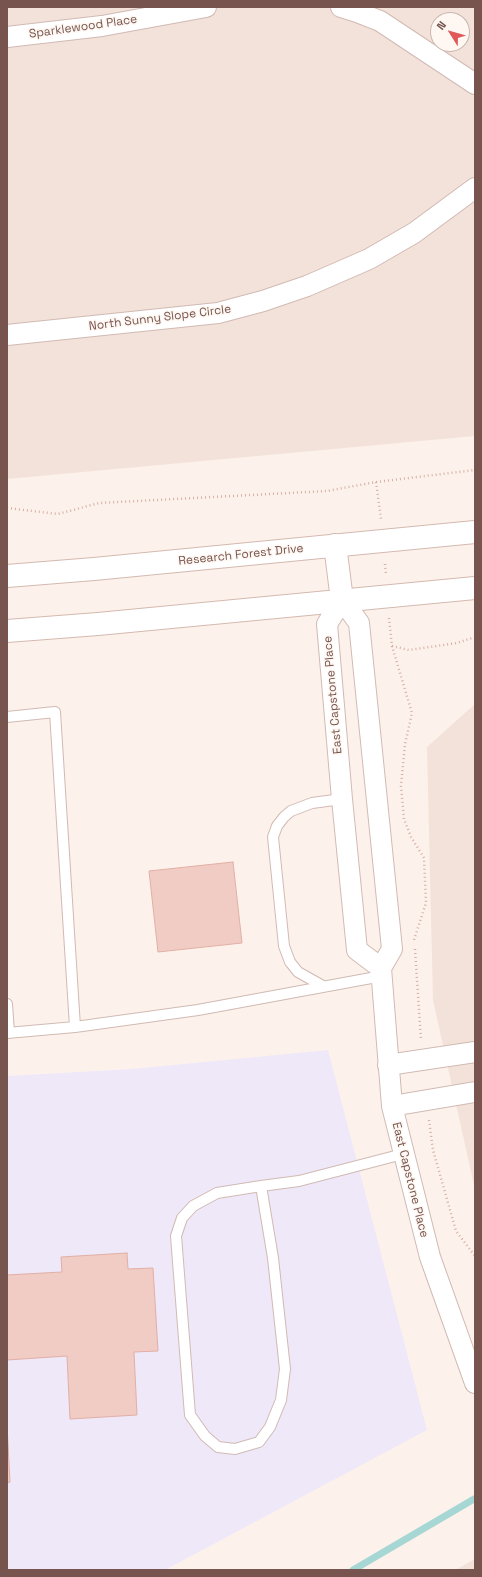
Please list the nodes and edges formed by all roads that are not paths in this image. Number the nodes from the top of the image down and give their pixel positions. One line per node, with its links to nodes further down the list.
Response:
1 (206, 7): 3 (street, Sparklewood Place)
2 (341, 7): 4 (street)
3 (7, 37)
4 (475, 84)
5 (475, 188): 6 (street, North Sunny Slope Circle)
6 (7, 335)
7 (475, 532): 8 (main road, Research Forest Drive)
8 (335, 546): 9 (main road, Research Forest Drive); 11 (main road)
9 (7, 576)
10 (475, 588): 11 (main road)
11 (342, 600): 12 (main road); 14 (street, East Capstone Place); 15 (street)
12 (7, 631)
13 (7, 717): 18 (lane)
14 (342, 799): 15 (street, East Capstone Place); 16 (lane)
15 (381, 972): 16 (lane); 21 (street, East Capstone Place)
16 (323, 986): 18 (lane)
17 (7, 1004): 19 (lane)
18 (75, 1027): 19 (lane)
19 (8, 1033)
20 (475, 1052): 21 (street)
21 (388, 1065): 23 (street, East Capstone Place)
22 (475, 1092): 23 (street)
23 (392, 1106): 24 (street, East Capstone Place)
24 (403, 1154): 25 (lane); 26 (street, East Capstone Place)
25 (261, 1186): 25 (lane)
26 (475, 1383)

